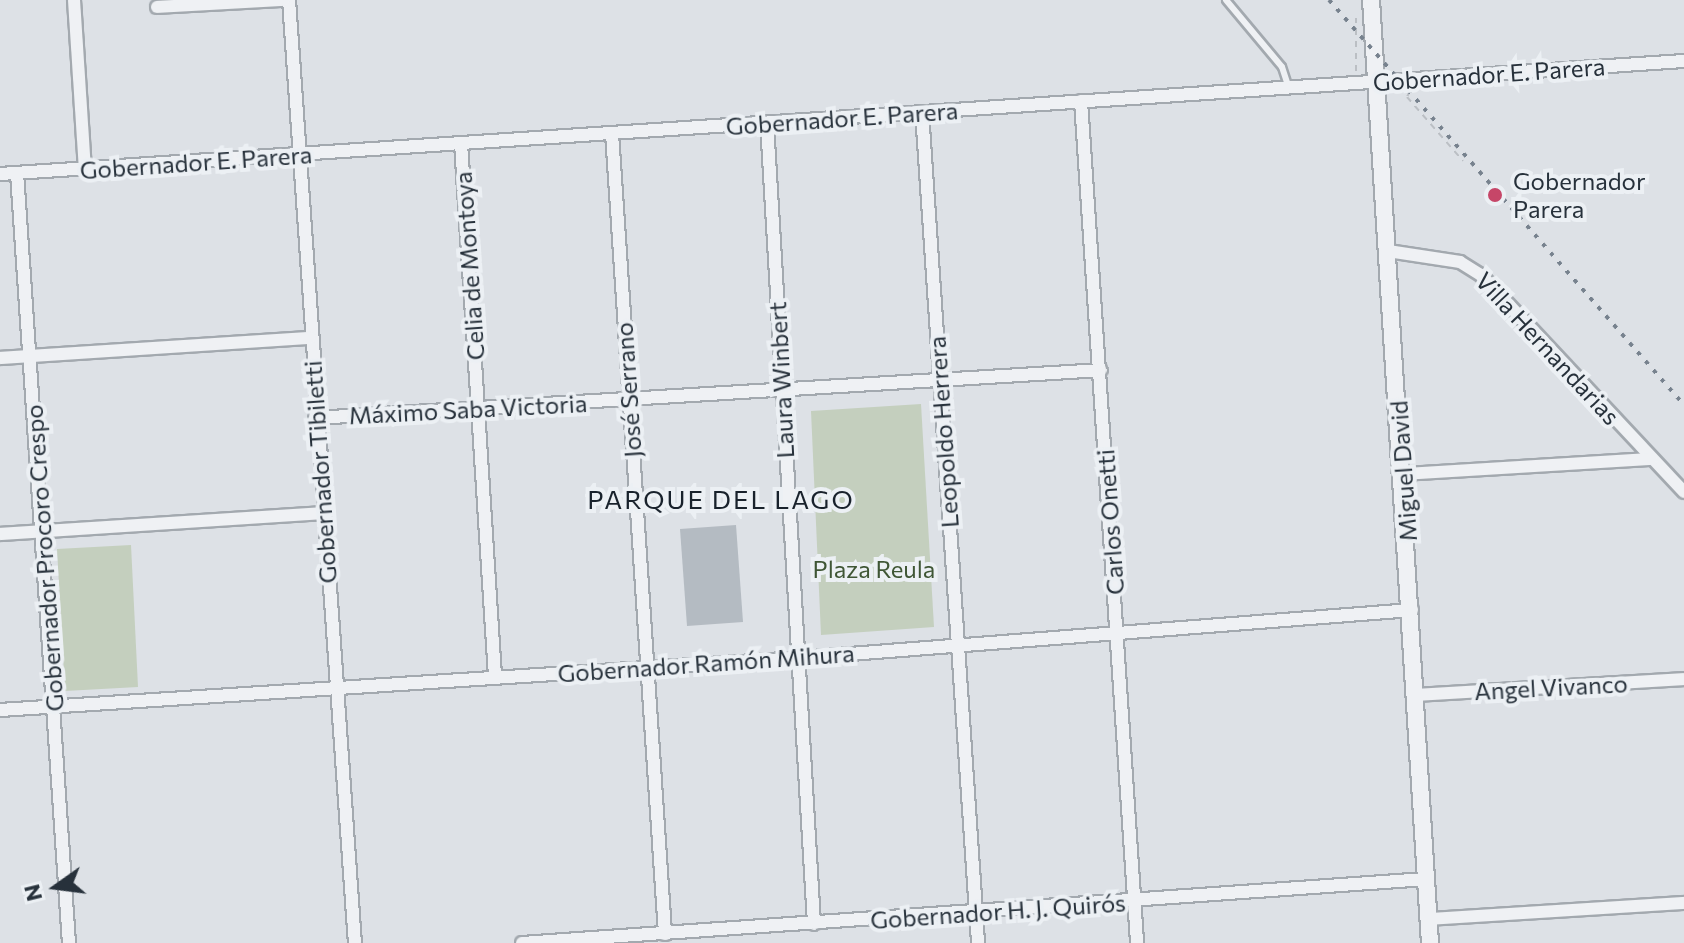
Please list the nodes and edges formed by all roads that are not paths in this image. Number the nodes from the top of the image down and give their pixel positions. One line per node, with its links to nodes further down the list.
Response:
1 (74, 0): 15 (street)
2 (286, 0): 5 (street); 14 (street, Gobernador Tibiletti)
3 (1226, 0): 8 (lane)
4 (1371, 0): 7 (street, Miguel David)
5 (157, 7)
6 (1684, 61): 7 (street, Gobernador E. Parera)
7 (1377, 82): 8 (street, Gobernador E. Parera); 18 (street, Miguel David)
8 (1289, 88): 9 (street, Gobernador E. Parera)
9 (1081, 101): 10 (street, Gobernador E. Parera); 22 (street, Carlos Onetti)
10 (922, 112): 11 (street, Gobernador E. Parera); 23 (street, Leopoldo Herrera)
11 (767, 123): 12 (street, Gobernador E. Parera); 24 (street, Laura Winbert)
12 (612, 133): 13 (street, Gobernador E. Parera); 25 (street, José Serrano)
13 (461, 143): 14 (street, Gobernador E. Parera); 26 (street, Celia de Montoya)
14 (299, 155): 15 (street, Gobernador E. Parera); 19 (street, Gobernador Tibiletti)
15 (85, 169): 16 (street, Gobernador E. Parera)
16 (17, 173): 17 (street, Gobernador E. Parera); 20 (street, Gobernador Procoro Crespo)
17 (0, 174)
18 (1388, 251): 28 (street, Villa Hernandarias); 29 (street, Miguel David)
19 (309, 338): 20 (street); 27 (street, Gobernador Tibiletti)
20 (30, 356): 21 (street); 32 (street, Gobernador Procoro Crespo)
21 (0, 358)
22 (1101, 370): 23 (street, Máximo Saba Victoria); 35 (street, Carlos Onetti)
23 (940, 381): 24 (street, Máximo Saba Victoria); 36 (street, Leopoldo Herrera)
24 (780, 391): 25 (street, Máximo Saba Victoria); 37 (street, Laura Winbert)
25 (628, 400): 26 (street, Máximo Saba Victoria); 38 (street, José Serrano)
26 (479, 409): 27 (street, Máximo Saba Victoria); 39 (street, Celia de Montoya)
27 (315, 418): 31 (street, Gobernador Tibiletti)
28 (1652, 459): 29 (street); 30 (street, Villa Hernandarias)
29 (1404, 474): 34 (street, Miguel David)
30 (1684, 492)
31 (322, 513): 32 (street); 41 (street, Gobernador Tibiletti)
32 (42, 532): 33 (street); 43 (street, Gobernador Procoro Crespo)
33 (0, 534)
34 (1412, 610): 35 (street, Gobernador Ramón Mihura); 42 (street, Miguel David)
35 (1117, 630): 36 (street, Gobernador Ramón Mihura); 46 (street, Carlos Onetti)
36 (957, 644): 37 (street, Gobernador Ramón Mihura); 48 (street, Leopoldo Herrera)
37 (799, 658): 38 (street, Gobernador Ramón Mihura); 50 (street, Laura Winbert)
38 (646, 668): 39 (street, Gobernador Ramón Mihura); 51 (street, José Serrano)
39 (495, 676): 41 (street, Gobernador Ramón Mihura)
40 (1684, 679): 42 (street, Angel Vivanco)
41 (337, 687): 43 (street, Gobernador Ramón Mihura); 53 (street, Gobernador Tibiletti)
42 (1417, 695): 45 (street, Miguel David)
43 (53, 706): 44 (street, Gobernador Ramón Mihura); 52 (street, Gobernador Procoro Crespo)
44 (0, 710)
45 (1426, 879): 46 (street, Gobernador H. J. Quirós); 49 (street, Miguel David)
46 (1134, 901): 48 (street, Gobernador H. J. Quirós); 56 (street, Carlos Onetti)
47 (1684, 903): 49 (street)
48 (976, 912): 50 (street, Gobernador H. J. Quirós); 55 (street, Leopoldo Herrera)
49 (1429, 919): 57 (street, Miguel David)
50 (814, 924): 51 (street, Gobernador H. J. Quirós)
51 (665, 934): 54 (street, Gobernador H. J. Quirós)
52 (69, 943)
53 (355, 943)
54 (522, 943)
55 (978, 943)
56 (1137, 943)
57 (1430, 943)

